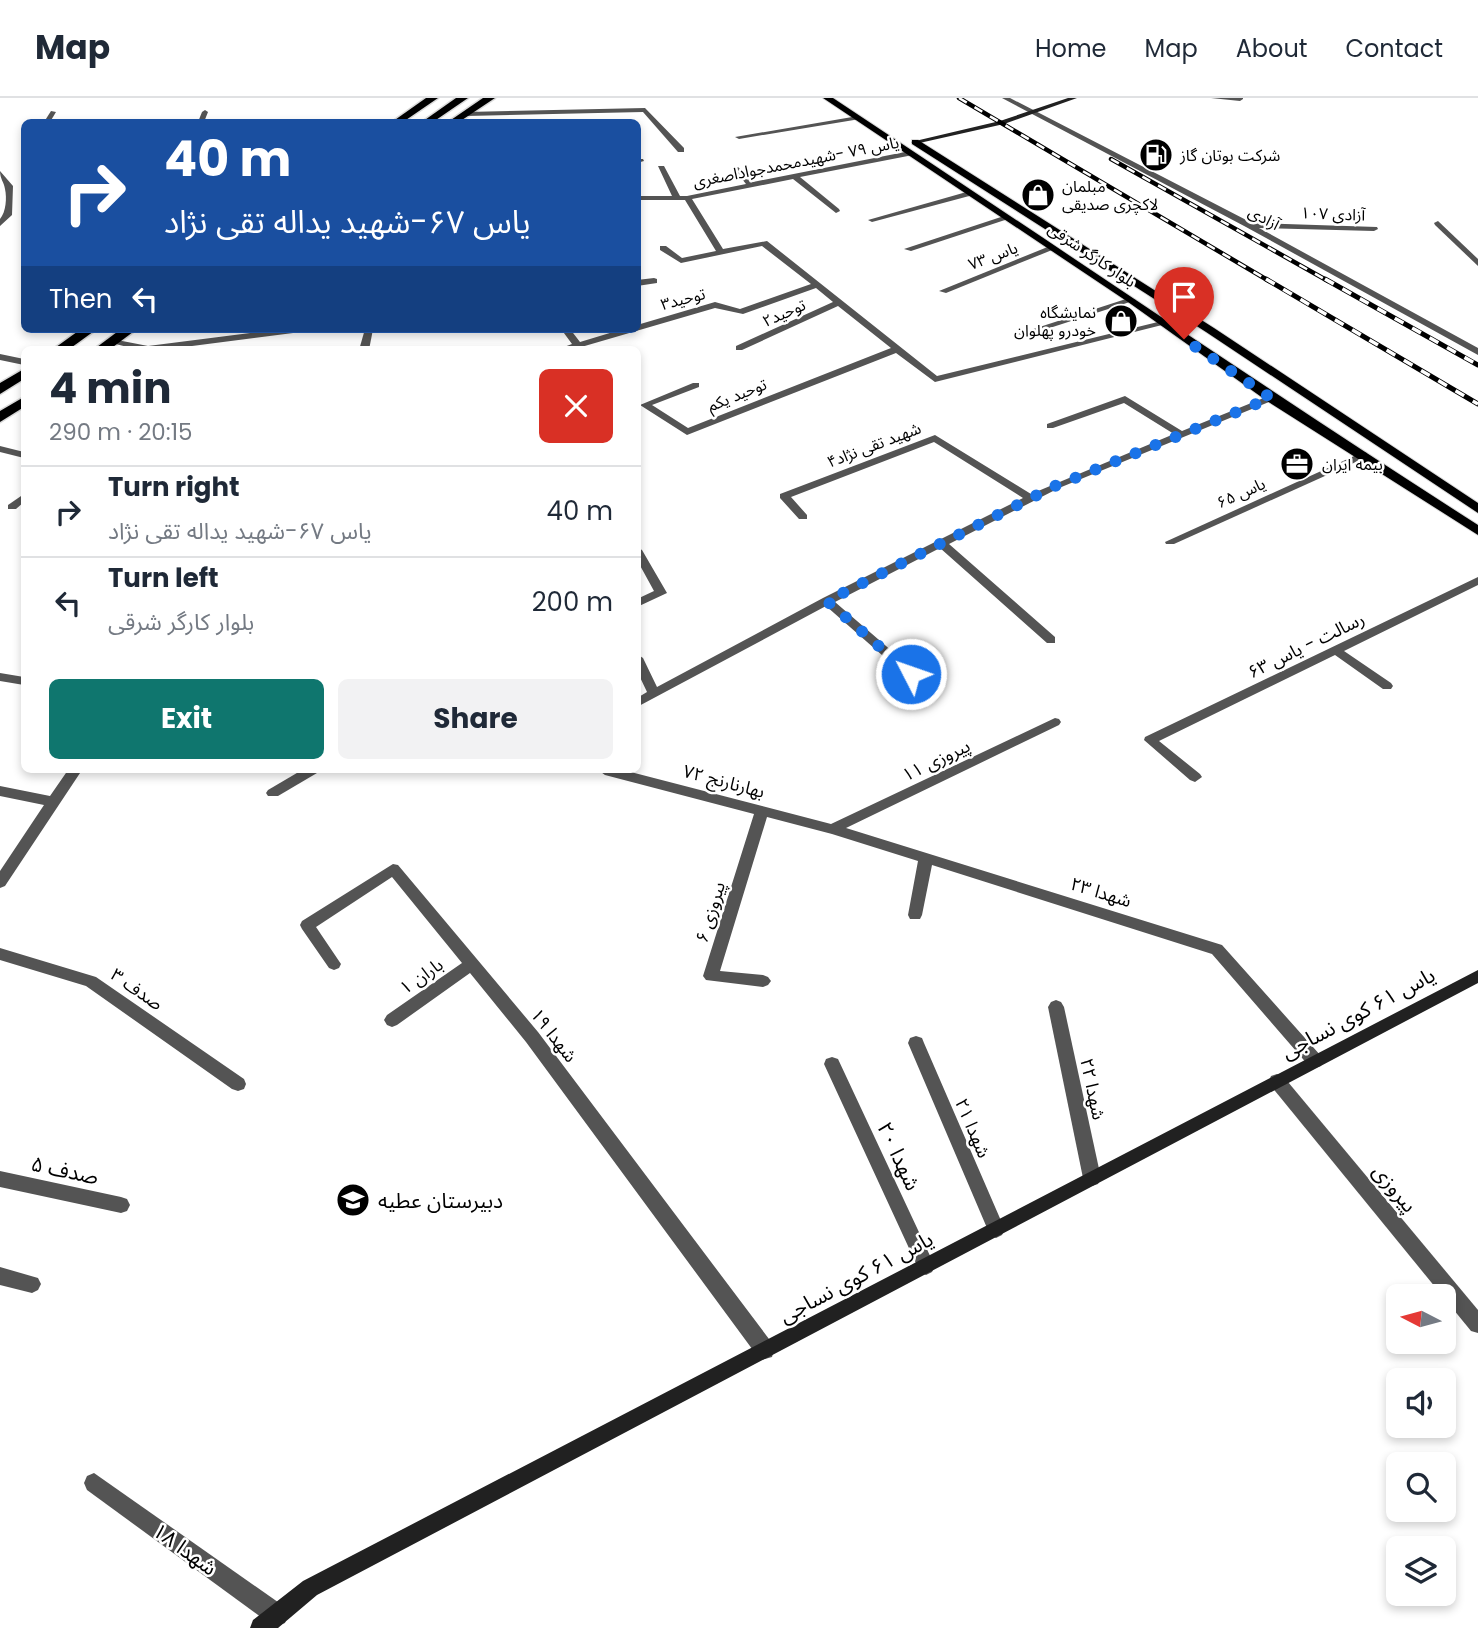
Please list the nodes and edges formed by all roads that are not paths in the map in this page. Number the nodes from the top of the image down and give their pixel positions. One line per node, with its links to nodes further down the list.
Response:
1 (433, 98): 18 (highway)
2 (463, 98): 19 (highway)
3 (490, 98): 13 (highway)
4 (827, 98): 15 (main road, بلوار کارگر شرقی)
5 (848, 98): 23 (main road, بلوار کارگر شرقی)
6 (1005, 98): 14 (street, آزادی)
7 (1074, 98): 14 (street)
8 (1214, 98): 9 (street)
9 (1240, 99)
10 (205, 111): 17 (street)
11 (603, 111): 13 (street); 21 (street); 24 (street)
12 (53, 112): 16 (street)
13 (466, 114): 20 (highway)
14 (1033, 114): 23 (street); 38 (street, آزادی)
15 (858, 118): 22 (street); 23 (main road, بلوار کارگر شرقی)
16 (49, 119)
17 (202, 119)
18 (402, 119)
19 (432, 119)
20 (458, 119)
21 (606, 119)
22 (738, 136)
23 (913, 147): 28 (street, یاس ۷۹ -شهیدمحمدجواداصغری); 30 (main road, بلوار کارگر شرقی); 83 (main road, بلوار کارگر شرقی)
24 (681, 150)
25 (661, 167): 32 (street)
26 (738, 169): 29 (street)
27 (0, 173): 37 (street)
28 (794, 176): 29 (street, یاس ۷۹ -شهیدمحمدجواداصغری); 33 (street)
29 (751, 185): 32 (street, یاس ۷۹ -شهیدمحمدجواداصغری)
30 (970, 193): 34 (main road, بلوار کارگر شرقی); 35 (street)
31 (641, 198): 32 (street, یاس ۷۹ -شهیدمحمدجواداصغری)
32 (682, 198): 43 (street)
33 (836, 211)
34 (1007, 218): 41 (main road, بلوار کارگر شرقی); 42 (street)
35 (872, 220)
36 (1438, 223): 44 (street)
37 (0, 224)
38 (1249, 225): 39 (street, آزادی ۱۰۷); 66 (street, آزادی)
39 (1374, 229)
40 (663, 248): 43 (street)
41 (1053, 248): 48 (street, یاس ۷۳); 49 (main road, بلوار کارگر شرقی)
42 (908, 249)
43 (721, 252): 47 (street)
44 (1478, 264)
45 (654, 281): 46 (street)
46 (641, 283)
47 (817, 285): 50 (street); 52 (street, توحید۳)
48 (943, 291)
49 (1132, 300): 51 (main road, بلوار کارگر شرقی); 58 (street)
50 (839, 303): 64 (street, توحید۲); 65 (street)
51 (1162, 324): 65 (street); 72 (main road, بلوار کارگر شرقی)
52 (641, 326)
53 (84, 333): 60 (highway)
54 (124, 333): 61 (highway)
55 (270, 333): 62 (street)
56 (568, 333): 59 (street)
57 (618, 333): 59 (street, توحید۳)
58 (1022, 334)
59 (578, 345): 63 (street, توحید۳)
60 (65, 346)
61 (106, 346)
62 (171, 346)
63 (575, 346)
64 (739, 348)
65 (897, 349): 70 (street, توحید یکم)
66 (1477, 351)
67 (0, 357): 68 (street)
68 (21, 361)
69 (21, 375): 71 (highway)
70 (696, 385)
71 (0, 390)
72 (1271, 398): 76 (street); 79 (main road, بلوار کارگر شرقی)
73 (21, 403): 74 (highway)
74 (0, 418)
75 (1050, 426): 76 (street)
76 (1181, 434): 80 (street)
77 (0, 449): 78 (street)
78 (21, 453)
79 (1363, 455): 85 (main road, بلوار کارگر شرقی); 86 (street, یاس ۶۵)
80 (1031, 498): 84 (street, شهید تقی نژاد۴); 87 (street)
81 (21, 500): 82 (street)
82 (12, 507)
83 (1478, 509)
84 (803, 516)
85 (1478, 531)
86 (1170, 542)
87 (941, 544): 91 (street); 92 (street)
88 (641, 557): 90 (street)
89 (1478, 581): 93 (street, رسالت - یاس ۶۳)
90 (641, 601)
91 (827, 601): 95 (street); 99 (street)
92 (1051, 640)
93 (1335, 650): 98 (street); 105 (street, رسالت - یاس ۶۳)
94 (641, 666): 99 (street)
95 (911, 674)
96 (0, 677): 97 (street)
97 (21, 680)
98 (1387, 686)
99 (654, 694): 100 (street)
100 (641, 702)
101 (1055, 722): 110 (street, پیروزی ۱۱)
102 (73, 773): 108 (street)
103 (307, 773): 107 (street)
104 (618, 773): 109 (street, بهارنارنج ۷۲)
105 (1195, 777)
106 (0, 791): 108 (street)
107 (273, 793)
108 (55, 802): 112 (street)
109 (762, 810): 110 (street, بهارنارنج ۷۲); 118 (street, پیروزی ۶)
110 (832, 829): 111 (street, شهدا ۲۳)
111 (926, 858): 113 (street); 122 (street, شهدا ۲۳)
112 (0, 882)
113 (915, 915)
114 (0, 954): 125 (street, صدف ۳)
115 (334, 964): 116 (street, شهدا ۱۹)
116 (472, 964): 120 (street, باران ۱); 134 (street, شهدا ۱۹)
117 (1478, 976): 122 (street, یاس ۶۱ کوی نساجی)
118 (763, 981)
119 (1056, 1007): 126 (street, شهدا ۲۲)
120 (392, 1020)
121 (916, 1043): 129 (street, شهدا ۲۱)
122 (1315, 1062): 124 (street, یاس ۶۱ کوی نساجی)
123 (832, 1064): 130 (street, شهدا ۲۰)
124 (1277, 1082): 126 (street, یاس ۶۱ کوی نساجی); 133 (street, پیروزی)
125 (238, 1084)
126 (1092, 1178): 129 (street, یاس ۶۱ کوی نساجی)
127 (0, 1179): 128 (street, صدف ۵)
128 (121, 1205)
129 (996, 1229): 130 (street, یاس ۶۱ کوی نساجی)
130 (926, 1266): 134 (street, یاس ۶۱ کوی نساجی)
131 (0, 1276): 132 (street)
132 (32, 1284)
133 (1478, 1324)
134 (765, 1350): 136 (street, یاس ۶۱ کوی نساجی)
135 (94, 1483): 136 (street, شهدا ۱۸)
136 (269, 1622)

